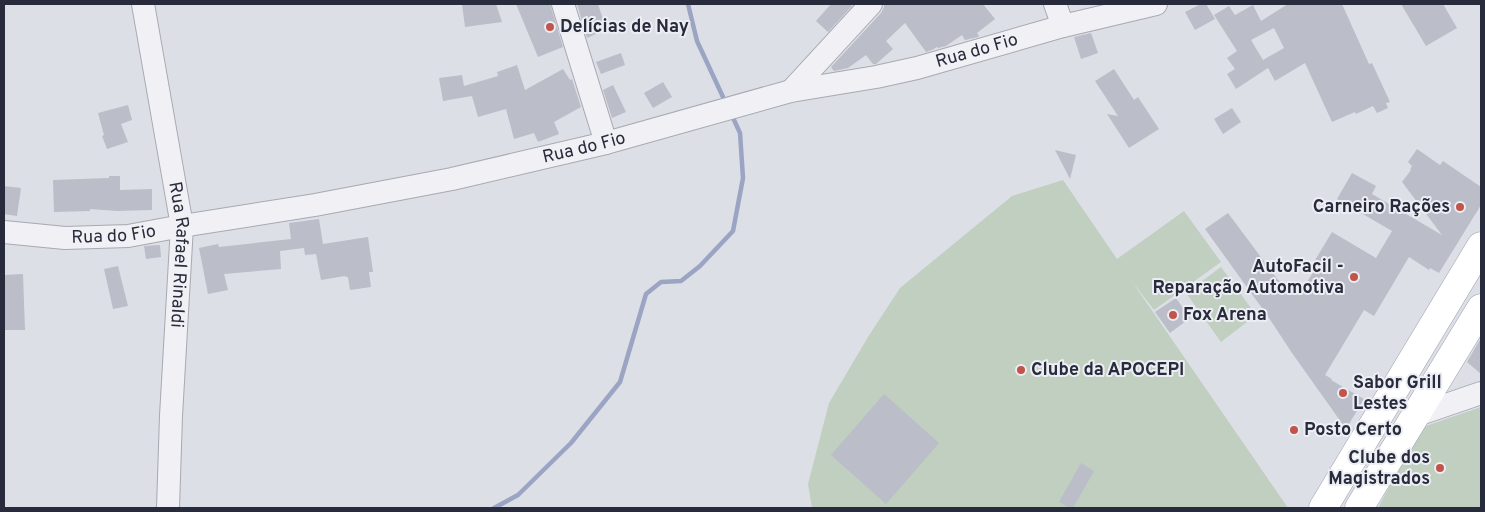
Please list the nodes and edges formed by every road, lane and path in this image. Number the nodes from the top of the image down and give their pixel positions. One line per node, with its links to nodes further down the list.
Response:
1 (143, 4): 9 (street, Rua Rafael Rinaldi)
2 (563, 4): 8 (street)
3 (871, 4): 7 (street)
4 (1055, 4): 6 (street)
5 (1156, 4): 6 (street, Rua do Fio)
6 (1062, 26): 7 (street, Rua do Fio)
7 (791, 91): 8 (street, Rua do Fio)
8 (606, 143): 9 (street, Rua do Fio)
9 (182, 226): 10 (street, Rua do Fio); 17 (street, Rua Rafael Rinaldi)
10 (4, 232)
11 (1481, 246): 13 (main road)
12 (1481, 308): 14 (main road)
13 (1438, 318): 14 (main road); 18 (main road)
14 (1465, 334): 16 (main road)
15 (1481, 393): 16 (street)
16 (1414, 416): 19 (main road)
17 (168, 508)
18 (1323, 508)
19 (1359, 508)

